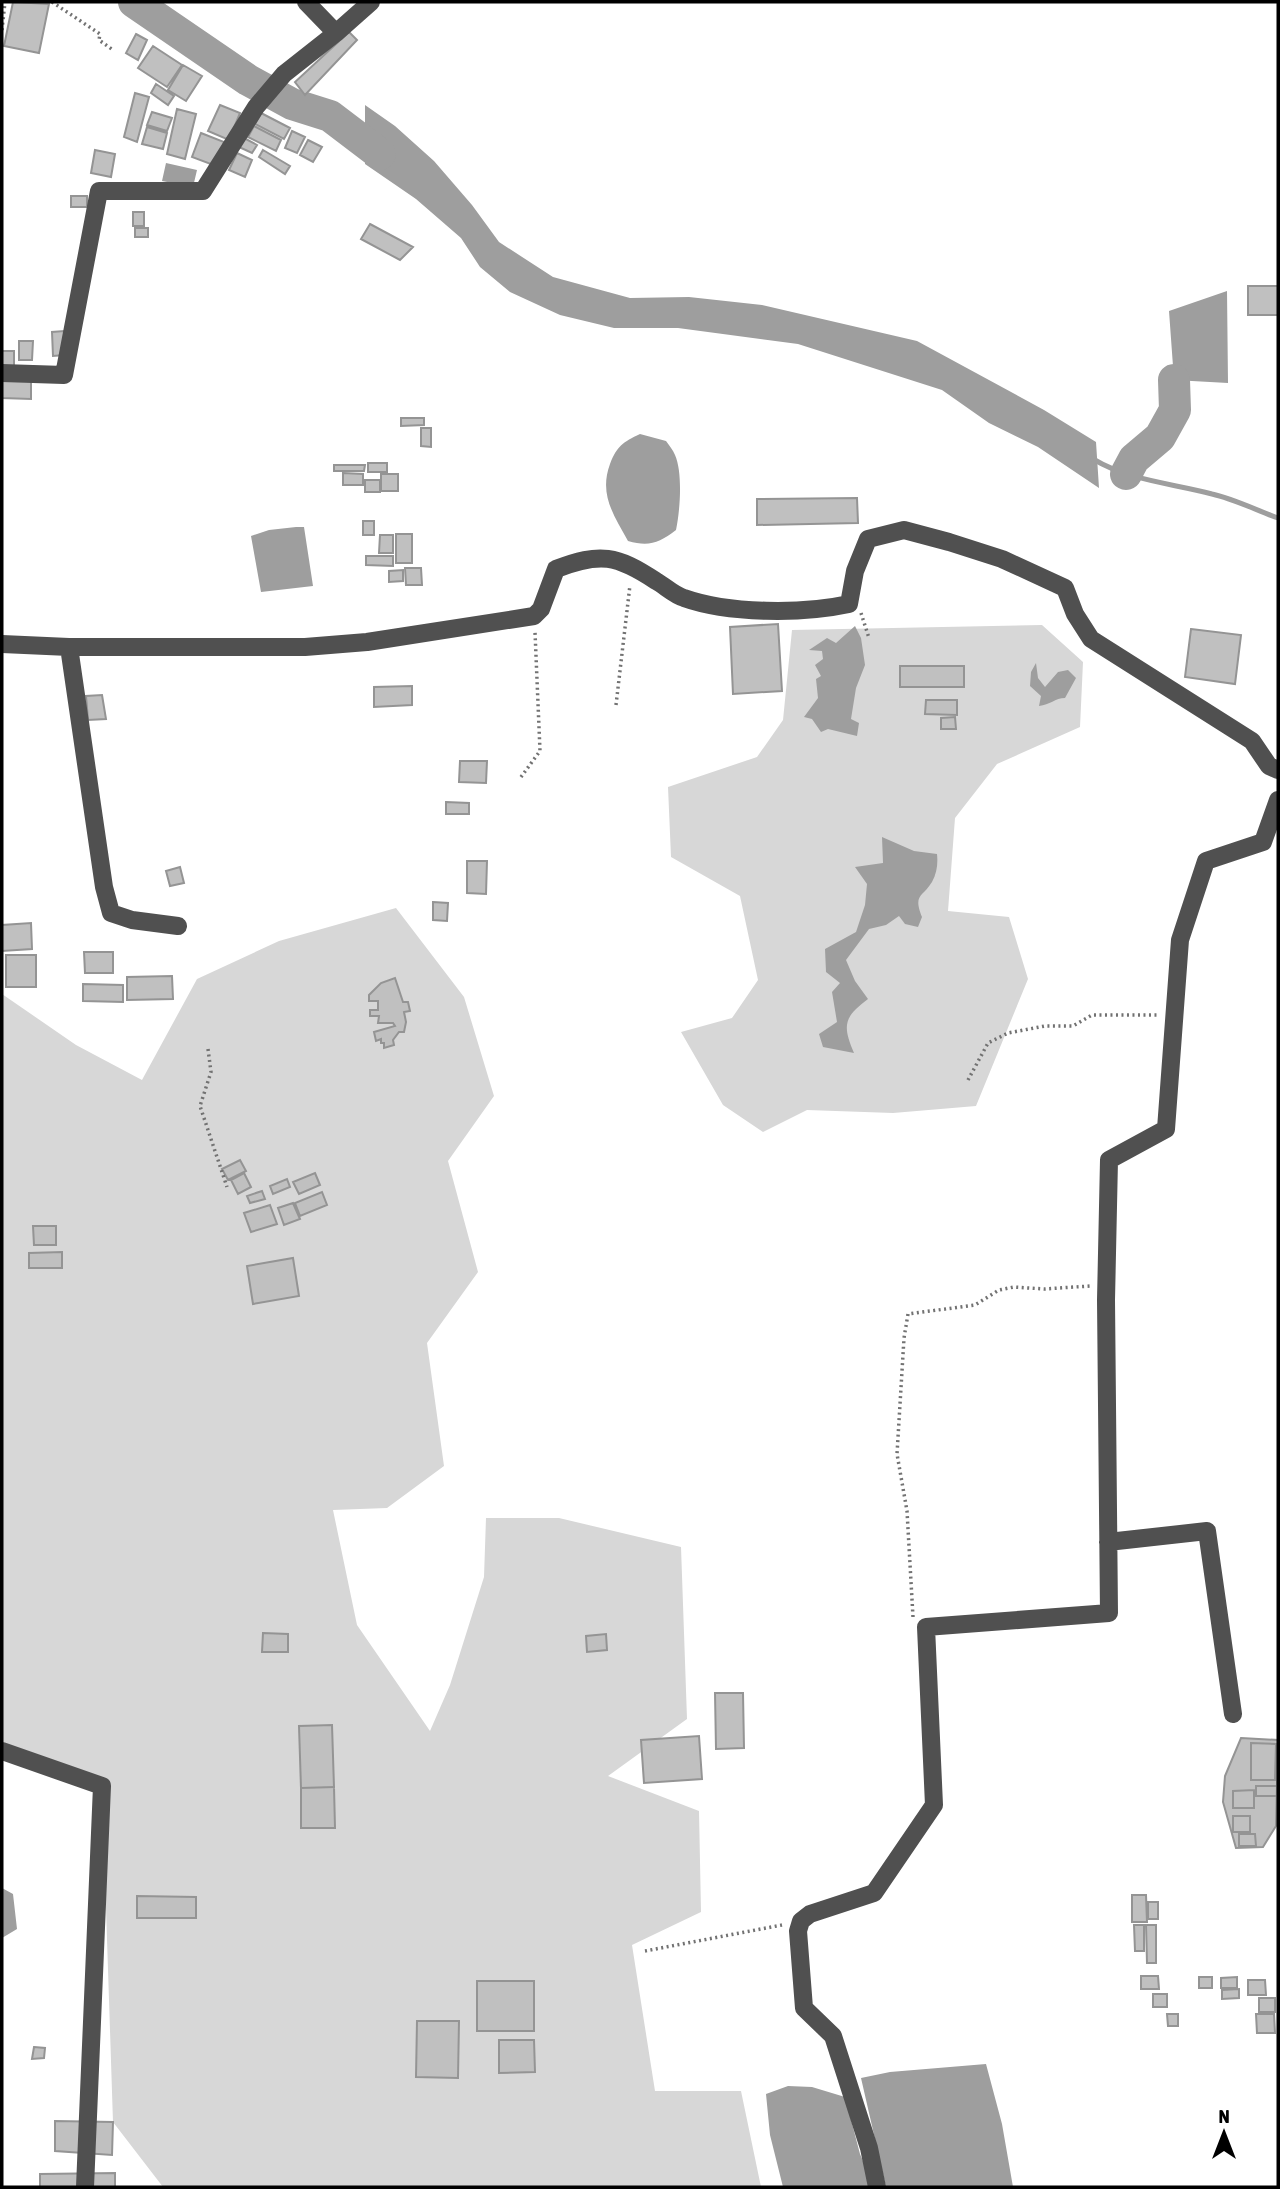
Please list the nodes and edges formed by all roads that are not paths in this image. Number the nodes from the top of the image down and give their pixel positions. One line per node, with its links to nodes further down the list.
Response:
1 (306, 2): 3 (street)
2 (371, 2): 3 (street)
3 (336, 33): 4 (street)
4 (2, 373)
5 (2, 644): 6 (street)
6 (69, 647): 7 (street); 9 (street)
7 (1278, 770)
8 (1278, 800): 10 (street)
9 (178, 926)
10 (1108, 1542): 11 (street); 14 (street)
11 (1233, 1714)
12 (2, 1751): 13 (street)
13 (85, 2187)
14 (877, 2187)

